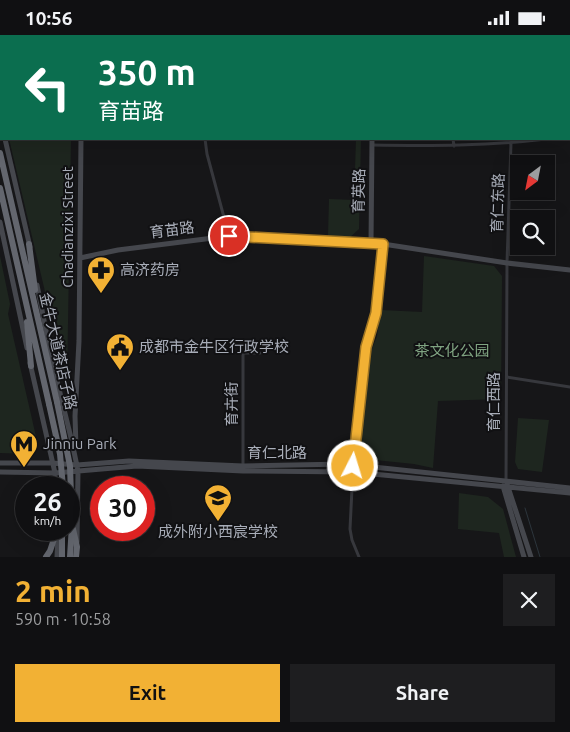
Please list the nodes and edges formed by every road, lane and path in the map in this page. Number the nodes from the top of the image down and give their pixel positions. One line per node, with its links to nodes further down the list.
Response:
1 (5, 140): 15 (street)
2 (81, 140): 17 (street, Chadianzixi Street)
3 (205, 140): 13 (street)
4 (372, 140): 8 (street, 育英路)
5 (453, 140): 9 (street)
6 (537, 140): 7 (street)
7 (511, 143): 9 (street); 18 (street, 育仁东路)
8 (372, 145): 9 (street); 14 (street, 育英路)
9 (454, 146)
10 (0, 153): 21 (highway, 金牛大道茶店子路)
11 (0, 188): 20 (highway)
12 (0, 222): 23 (street)
13 (229, 236): 14 (street, 育苗路); 17 (street, 育苗路)
14 (371, 243): 16 (street, 育苗路)
15 (29, 244): 21 (highway); 28 (street)
16 (383, 244): 18 (street, 育苗路); 30 (street)
17 (80, 258): 28 (street, Chadianzixi Street)
18 (507, 263): 19 (street, 育苗路); 24 (street, 育仁西路)
19 (570, 270)
20 (25, 301): 23 (highway); 34 (highway, 金牛大道茶店子路, bridge)
21 (40, 331): 35 (highway, 金牛大道茶店子路, bridge)
22 (260, 353): 29 (street, 育卉街)
23 (30, 366): 27 (street)
24 (507, 377): 25 (street); 36 (street, 育仁西路)
25 (570, 387)
26 (0, 463): 27 (street)
27 (52, 463): 28 (street); 32 (street)
28 (77, 468): 29 (street, 育仁北路); 32 (street); 48 (street)
29 (243, 469): 30 (street, 育仁北路)
30 (352, 469): 36 (street, 育仁北路); 49 (street)
31 (0, 472): 32 (street)
32 (54, 473): 33 (street)
33 (54, 476)
34 (62, 476)
35 (70, 476)
36 (506, 485): 37 (street); 38 (street); 50 (street, 育仁西路); 51 (street, 育仁西路)
37 (570, 488)
38 (570, 493)
39 (54, 541): 44 (highway)
40 (58, 541): 45 (street)
41 (62, 541): 46 (highway)
42 (71, 541): 47 (highway, 金牛大道茶店子路, bridge)
43 (76, 541): 48 (highway, bridge)
44 (46, 557)
45 (57, 557)
46 (62, 557)
47 (70, 557)
48 (76, 557)
49 (359, 557)
50 (524, 557)
51 (530, 557)

